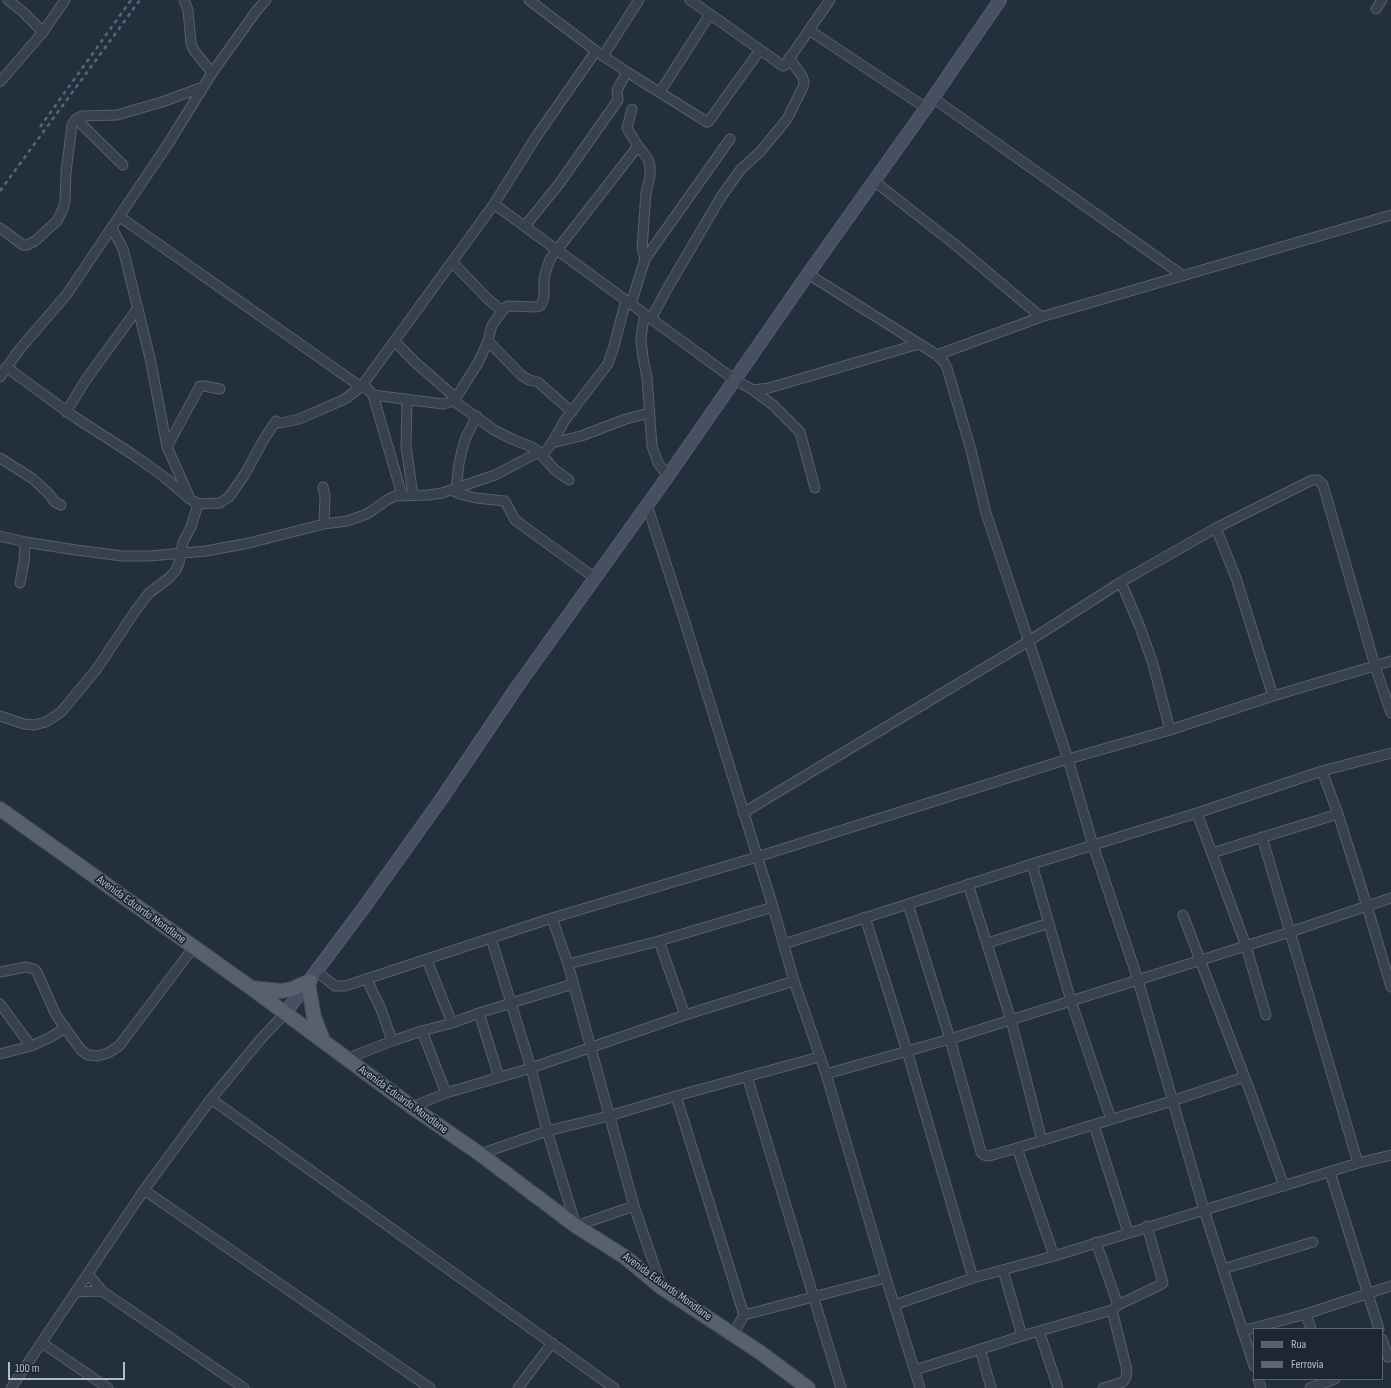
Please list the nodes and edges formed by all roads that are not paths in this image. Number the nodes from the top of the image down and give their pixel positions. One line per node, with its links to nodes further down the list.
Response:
1 (8, 0): 14 (street)
2 (65, 0): 14 (street)
3 (184, 0): 19 (street)
4 (266, 0): 19 (street)
5 (529, 0): 16 (street)
6 (639, 0): 16 (street)
7 (690, 0): 12 (street)
8 (830, 0): 13 (street)
9 (1000, 0): 23 (main road)
10 (1382, 0): 11 (street)
11 (1376, 9)
12 (710, 14): 15 (street); 22 (street)
13 (809, 30): 17 (street); 24 (street)
14 (43, 32): 20 (street)
15 (760, 50): 17 (street); 22 (street)
16 (599, 54): 18 (street); 31 (street)
17 (789, 58): 45 (street)
18 (627, 72): 22 (street); 34 (street)
19 (212, 73): 21 (street)
20 (0, 82)
21 (203, 87): 26 (street); 33 (street)
22 (660, 92)
23 (934, 98): 24 (main road); 41 (street)
24 (926, 108): 30 (main road)
25 (632, 109): 28 (street)
26 (76, 119): 29 (street); 35 (street)
27 (730, 139): 38 (street)
28 (638, 146): 37 (street); 38 (street)
29 (123, 165)
30 (874, 181): 40 (main road); 46 (street)
31 (494, 204): 34 (street); 39 (street)
32 (1391, 215): 41 (street)
33 (120, 217): 36 (street); 54 (street)
34 (525, 226): 37 (street)
35 (0, 228)
36 (112, 228): 43 (street); 51 (street)
37 (556, 250): 42 (street); 44 (street)
38 (645, 259): 42 (street)
39 (452, 262): 44 (street); 48 (street)
40 (808, 274): 49 (street); 53 (main road)
41 (1182, 275): 46 (street)
42 (628, 302): 45 (street); 61 (street)
43 (138, 308): 60 (street); 65 (street)
44 (502, 311): 47 (street)
45 (648, 316): 53 (street); 62 (street)
46 (1041, 317): 50 (street)
47 (488, 341): 59 (street); 61 (street)
48 (395, 342): 54 (street); 59 (street)
49 (919, 344): 50 (street); 56 (street)
50 (937, 355): 86 (street)
51 (6, 367): 52 (street); 60 (street)
52 (0, 377)
53 (735, 380): 56 (street); 68 (main road)
54 (362, 386): 57 (street); 75 (street)
55 (220, 389): 65 (street)
56 (753, 390): 71 (street)
57 (373, 395): 58 (street); 73 (street)
58 (407, 399): 59 (street); 74 (street)
59 (455, 400): 63 (street)
60 (66, 412): 75 (street)
61 (572, 412): 64 (street)
62 (649, 413): 64 (street); 68 (street)
63 (477, 416): 66 (street); 72 (street)
64 (552, 443): 66 (street)
65 (167, 447): 75 (street)
66 (540, 454): 69 (street); 72 (street)
67 (0, 458): 76 (street)
68 (668, 476): 77 (main road)
69 (569, 480)
70 (324, 487): 78 (street)
71 (815, 488)
72 (453, 490): 74 (street); 83 (street)
73 (402, 495): 74 (street); 78 (street)
74 (413, 495)
75 (194, 502): 82 (street)
76 (62, 505)
77 (647, 505): 83 (main road); 97 (street)
78 (324, 524): 82 (street)
79 (1216, 528): 84 (street); 88 (street); 89 (street)
80 (0, 536): 81 (street)
81 (25, 542): 82 (street); 85 (street)
82 (180, 554): 91 (street)
83 (595, 578): 125 (main road)
84 (1121, 582): 86 (street); 92 (street)
85 (20, 583)
86 (1029, 640): 94 (street); 97 (street)
87 (1391, 661): 88 (street)
88 (1375, 666): 89 (street); 90 (street)
89 (1274, 696): 92 (street)
90 (1391, 713)
91 (0, 716)
92 (1170, 730): 94 (street)
93 (1391, 753): 95 (street)
94 (1068, 759): 101 (street); 103 (street)
95 (1322, 771): 98 (street); 99 (street)
96 (0, 810): 120 (main road, Avenida Eduardo Mondlane)
97 (743, 813): 103 (street)
98 (1197, 813): 101 (street); 102 (street)
99 (1338, 814): 100 (street); 108 (street)
100 (1262, 837): 102 (street); 114 (street)
101 (1093, 845): 104 (street); 127 (street)
102 (1212, 853): 119 (street)
103 (757, 857): 109 (street); 112 (street)
104 (1032, 864): 105 (street); 113 (street)
105 (968, 884): 107 (street); 117 (street)
106 (1391, 898): 108 (street)
107 (908, 904): 111 (street); 143 (street)
108 (1367, 906): 114 (street); 131 (street)
109 (773, 907): 116 (street); 118 (street)
110 (1183, 915): 122 (street)
111 (865, 917): 118 (street); 148 (street)
112 (552, 918): 115 (street); 123 (street)
113 (1049, 924): 117 (street); 132 (street)
114 (1290, 932): 119 (street); 170 (street)
115 (491, 938): 121 (street); 133 (street)
116 (658, 941): 123 (street); 137 (street)
117 (988, 943): 139 (street)
118 (784, 944): 128 (street)
119 (1246, 946): 122 (street); 138 (street)
120 (193, 948): 130 (main road, Avenida Eduardo Mondlane); 141 (street)
121 (427, 960): 126 (street); 140 (street)
122 (1200, 961): 127 (street); 155 (street)
123 (568, 964): 129 (street)
124 (0, 972): 141 (street)
125 (312, 978): 126 (street); 130 (main road); 135 (main road); 144 (main road)
126 (367, 980): 145 (street)
127 (1138, 980): 132 (street); 160 (street)
128 (794, 981): 137 (street); 150 (street)
129 (573, 984): 133 (street); 147 (street)
130 (250, 987): 135 (main road, Avenida Eduardo Mondlane)
131 (1391, 987)
132 (1071, 1002): 139 (street); 163 (street)
133 (512, 1003): 136 (street); 152 (street)
134 (0, 1004): 146 (street)
135 (285, 1013): 144 (main road, Avenida Eduardo Mondlane); 159 (street)
136 (479, 1013): 140 (street); 156 (street)
137 (685, 1015): 147 (street)
138 (1266, 1015)
139 (1011, 1020): 143 (street); 166 (street)
140 (452, 1023): 142 (street)
141 (65, 1028): 146 (street)
142 (422, 1030): 145 (street); 157 (street)
143 (950, 1038): 148 (street); 167 (street)
144 (324, 1041): 151 (main road, Avenida Eduardo Mondlane)
145 (392, 1041): 151 (street)
146 (31, 1046): 149 (street)
147 (590, 1048): 152 (street); 162 (street)
148 (907, 1051): 153 (street); 186 (street)
149 (0, 1054)
150 (819, 1057): 153 (street); 154 (street)
151 (346, 1059): 161 (main road, Avenida Eduardo Mondlane)
152 (531, 1068): 156 (street); 165 (street)
153 (826, 1074): 185 (street)
154 (747, 1076): 158 (street); 192 (street)
155 (1244, 1076): 160 (street); 172 (street)
156 (499, 1078): 157 (street)
157 (446, 1093): 161 (street)
158 (676, 1096): 162 (street); 196 (street)
159 (211, 1099): 173 (street); 204 (street)
160 (1172, 1101): 163 (street); 175 (street)
161 (412, 1107): 168 (main road, Avenida Eduardo Mondlane)
162 (609, 1116): 165 (street); 174 (street)
163 (1111, 1119): 164 (street)
164 (1094, 1125): 166 (street); 178 (street)
165 (547, 1131): 168 (street); 176 (street)
166 (1042, 1141): 167 (street)
167 (1018, 1148): 181 (street)
168 (480, 1154): 176 (main road, Avenida Eduardo Mondlane)
169 (1390, 1157): 170 (street)
170 (1358, 1162): 171 (street)
171 (1330, 1172): 172 (street); 191 (street)
172 (1284, 1186): 175 (street)
173 (144, 1190): 184 (street); 214 (street)
174 (634, 1206): 176 (street); 187 (street)
175 (1204, 1210): 177 (street); 183 (street)
176 (576, 1226): 187 (main road, Avenida Eduardo Mondlane)
177 (1147, 1226): 178 (street); 194 (street)
178 (1128, 1232): 179 (street)
179 (1096, 1242): 181 (street); 194 (street)
180 (1313, 1242): 183 (street)
181 (1054, 1256): 182 (street)
182 (1003, 1270): 186 (street); 202 (street)
183 (1223, 1270): 199 (street)
184 (88, 1274): 189 (street); 190 (street)
185 (886, 1278): 192 (street); 193 (street)
186 (973, 1278): 193 (street)
187 (662, 1286): 201 (main road, Avenida Eduardo Mondlane)
188 (1391, 1286): 191 (street)
189 (102, 1291): 190 (street); 213 (street)
190 (75, 1292): 203 (street)
191 (1367, 1293): 195 (street); 198 (street)
192 (814, 1298): 196 (street); 218 (street)
193 (894, 1305): 209 (street)
194 (1115, 1308): 200 (street); 222 (street)
195 (1306, 1314): 197 (street); 199 (street)
196 (744, 1315): 201 (street)
197 (1310, 1328)
198 (1379, 1328)
199 (1242, 1330): 208 (street)
200 (1039, 1331): 202 (street); 221 (street)
201 (733, 1334): 217 (main road, Avenida Eduardo Mondlane)
202 (1022, 1336): 206 (street)
203 (42, 1343): 211 (street); 212 (street)
204 (552, 1343): 215 (street); 216 (street)
205 (1383, 1343): 207 (street)
206 (980, 1349): 209 (street); 220 (street)
207 (1387, 1358)
208 (1253, 1363)
209 (915, 1370): 219 (street)
210 (1330, 1380): 223 (street)
211 (11, 1388)
212 (108, 1388)
213 (244, 1388)
214 (430, 1388)
215 (518, 1388)
216 (614, 1388)
217 (808, 1388)
218 (841, 1388)
219 (920, 1388)
220 (992, 1388)
221 (1058, 1388)
222 (1103, 1388)
223 (1310, 1388)

